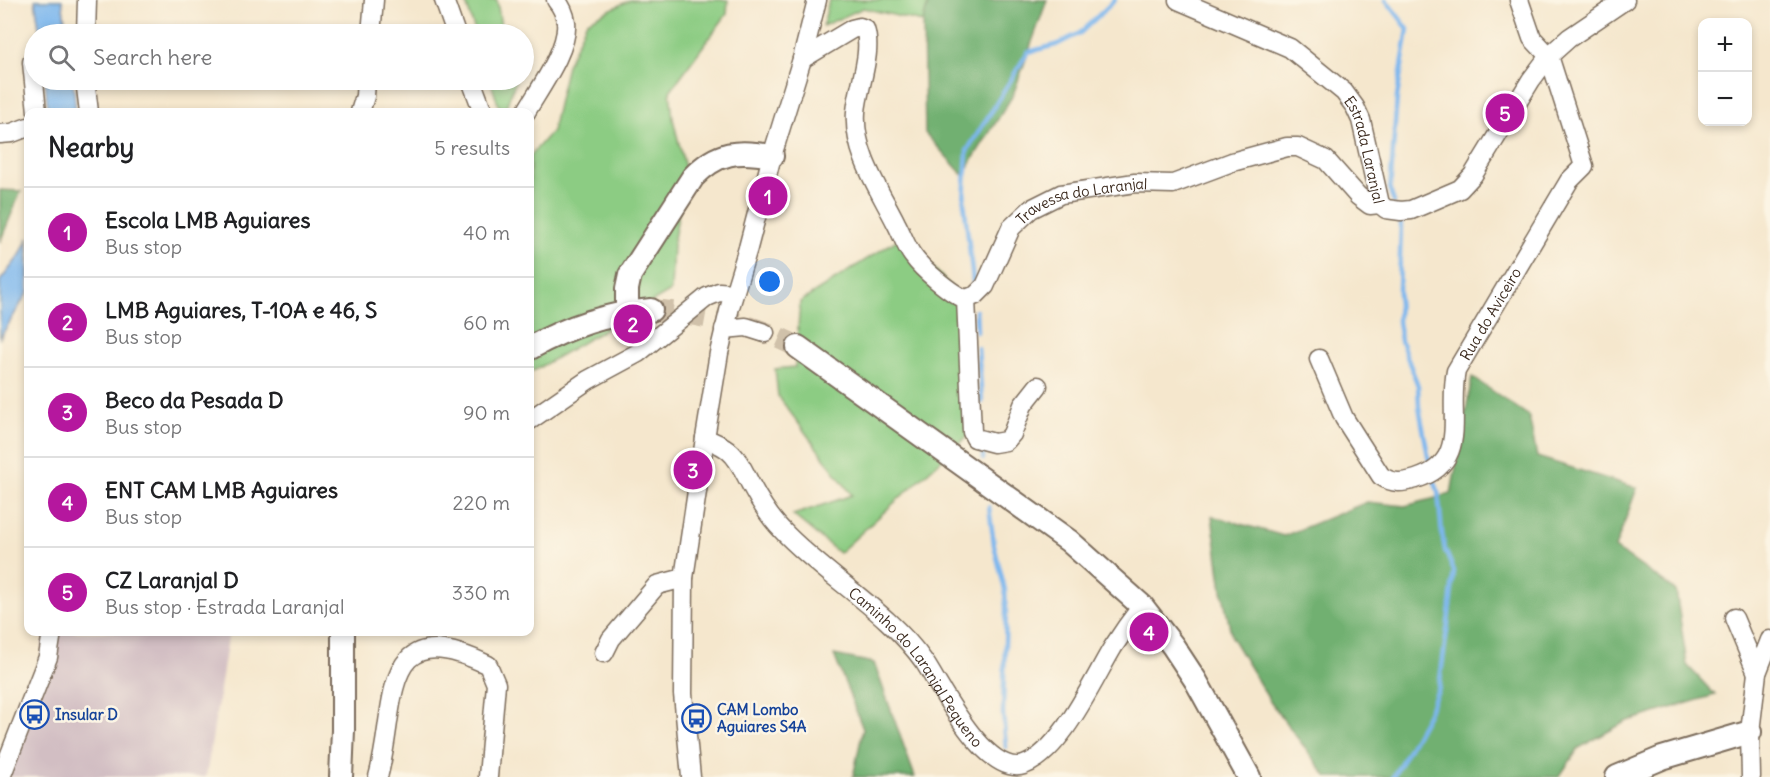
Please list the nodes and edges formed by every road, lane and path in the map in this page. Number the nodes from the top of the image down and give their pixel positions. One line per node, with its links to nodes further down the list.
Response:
1 (87, 0): 9 (street)
2 (374, 0): 10 (street)
3 (444, 0): 11 (street)
4 (556, 0): 22 (street)
5 (817, 0): 13 (street)
6 (1178, 0): 26 (street, Estrada Laranjal)
7 (1519, 0): 12 (street)
8 (1624, 0): 12 (street, Estrada Laranjal)
9 (86, 24)
10 (372, 24)
11 (452, 24)
12 (1549, 56): 26 (street, Estrada Laranjal); 35 (street, Rua do Aviceiro)
13 (802, 59): 25 (street); 28 (street)
14 (35, 90): 18 (street)
15 (86, 90): 19 (street)
16 (365, 90): 20 (street)
17 (475, 90): 21 (street)
18 (37, 108)
19 (88, 108)
20 (361, 108)
21 (482, 108)
22 (528, 108)
23 (24, 128): 24 (street)
24 (0, 134)
25 (772, 156): 27 (street); 30 (main road)
26 (1380, 204): 28 (street, Travessa do Laranjal)
27 (734, 293): 31 (street); 37 (street)
28 (966, 299): 36 (street)
29 (651, 310): 30 (main road)
30 (627, 312): 33 (main road)
31 (724, 329): 32 (street); 38 (street)
32 (765, 333)
33 (534, 346)
34 (798, 347): 40 (main road)
35 (1319, 359)
36 (1038, 386)
37 (534, 417)
38 (705, 438): 39 (street); 40 (street, Caminho do Laranjal Pequeno)
39 (684, 578): 45 (street); 48 (street)
40 (1135, 599): 53 (main road)
41 (1734, 618): 46 (street)
42 (52, 636): 49 (street)
43 (343, 636): 50 (main road)
44 (1770, 640): 46 (street)
45 (604, 653)
46 (1757, 673): 47 (street)
47 (1750, 732): 54 (main road); 55 (street)
48 (687, 776)
49 (1, 777)
50 (341, 777)
51 (378, 777): 52 (street)
52 (488, 777)
53 (1249, 777)
54 (1617, 777)
55 (1751, 777)

